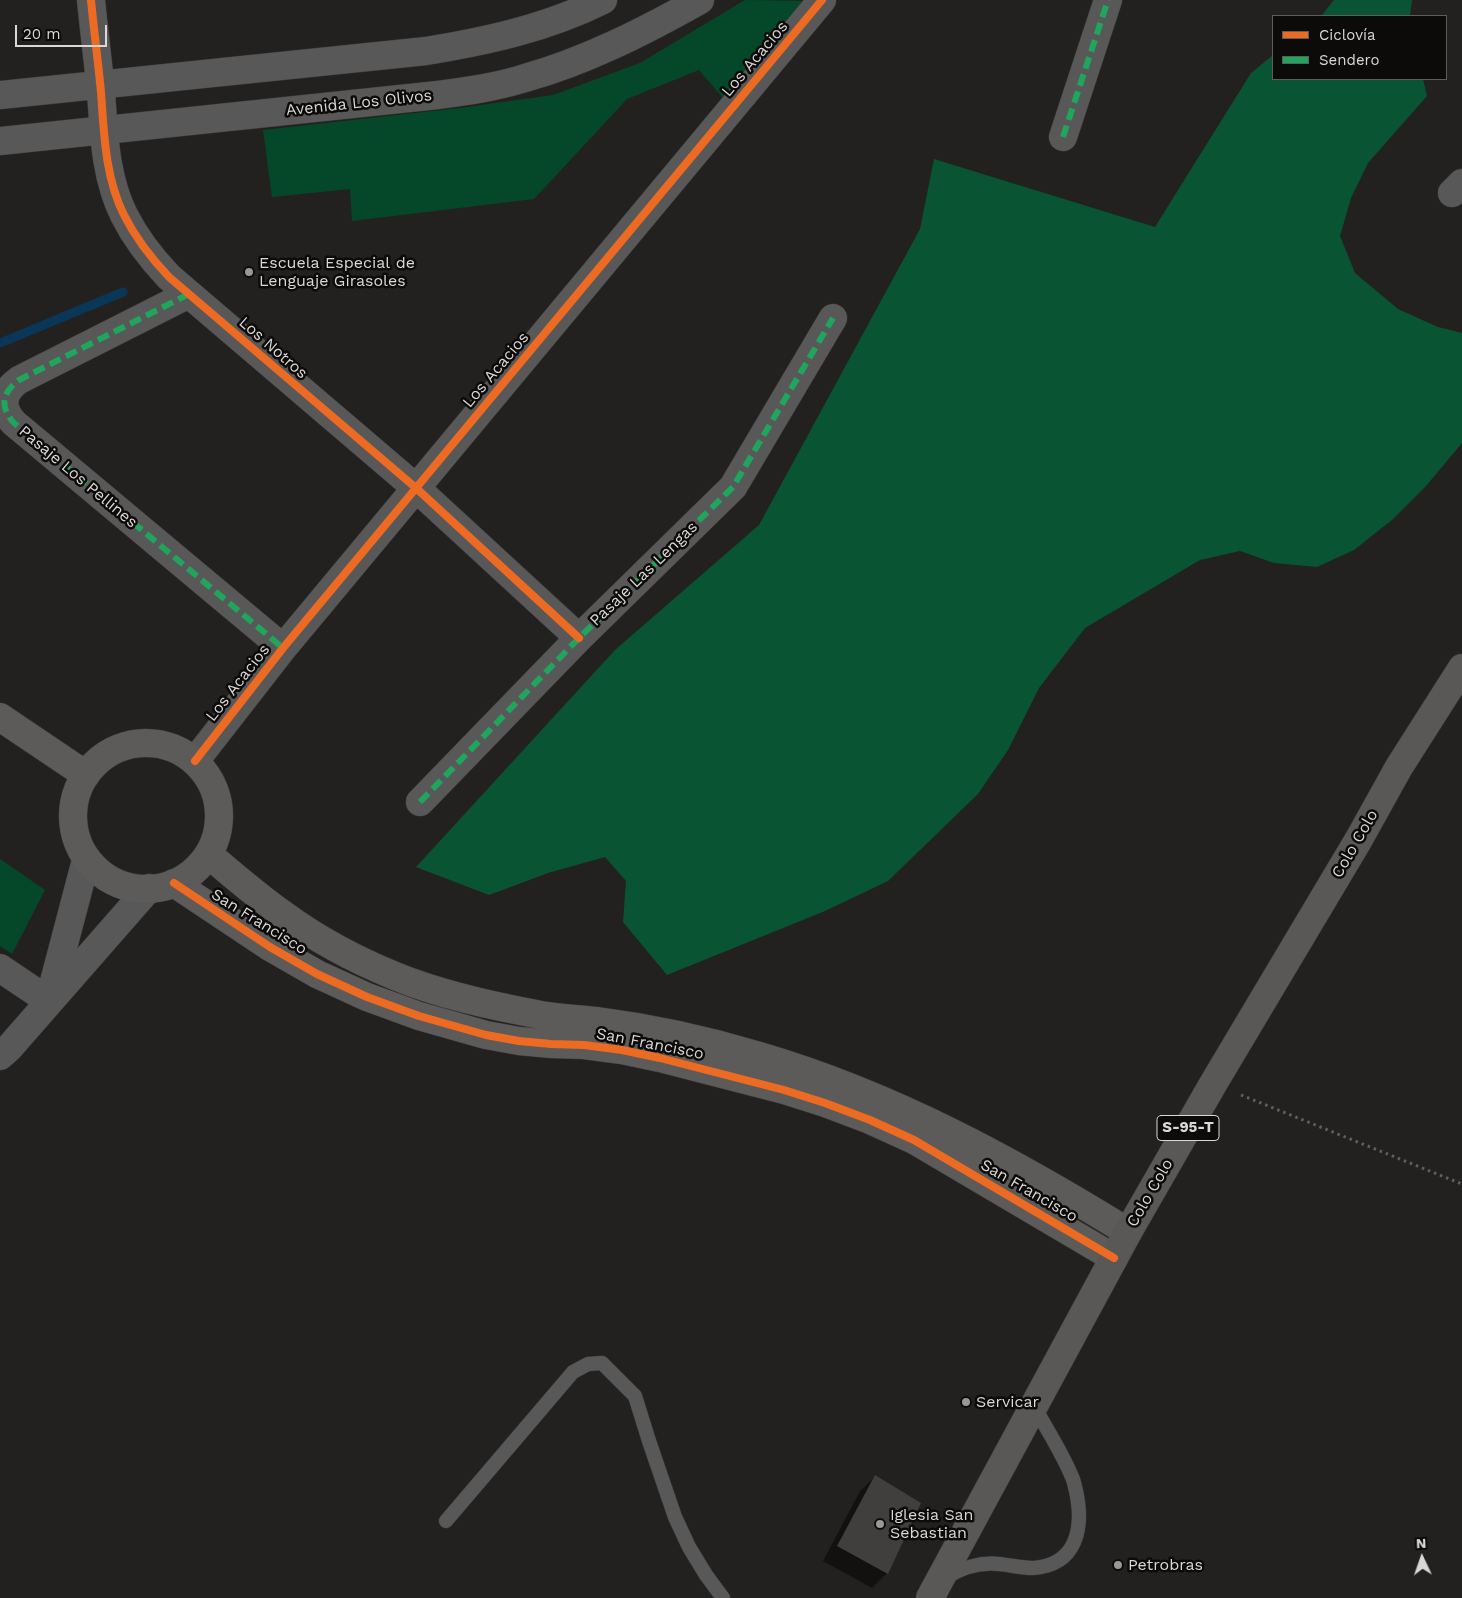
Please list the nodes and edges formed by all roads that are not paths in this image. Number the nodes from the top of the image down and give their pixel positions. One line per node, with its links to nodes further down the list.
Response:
1 (91, 0): 6 (street, Los Notros)
2 (603, 0): 6 (street)
3 (700, 0): 8 (street, Avenida Los Olivos)
4 (822, 0): 13 (street, Los Acacios)
5 (1108, 0): 9 (street)
6 (100, 84): 7 (street); 8 (street, Los Notros)
7 (0, 95)
8 (104, 130): 10 (street, Avenida Los Olivos); 11 (street, Los Notros)
9 (1063, 137)
10 (0, 141)
11 (189, 294): 13 (street, Los Notros); 15 (street, Pasaje Los Pellines)
12 (833, 318): 14 (street, Pasaje Las Lengas)
13 (416, 488): 14 (street, Los Notros); 15 (street, Los Acacios)
14 (579, 638): 20 (street, Pasaje Las Lengas)
15 (283, 648): 18 (street, Los Acacios)
16 (1462, 668): 27 (main road, Colo Colo / S-95-T)
17 (0, 717): 19 (street)
18 (195, 760): 19 (street, San Francisco); 21 (street, San Francisco)
19 (86, 775): 22 (street, San Francisco)
20 (420, 802)
21 (208, 855): 23 (street, San Francisco); 27 (street, San Francisco)
22 (86, 860): 23 (street, San Francisco); 25 (street)
23 (162, 886): 25 (street); 28 (street, San Francisco)
24 (0, 968): 25 (street)
25 (49, 1001): 26 (street)
26 (0, 1056)
27 (1128, 1232): 28 (main road, Colo Colo / S-95-T)
28 (1114, 1258): 29 (main road, Colo Colo / S-95-T)
29 (1034, 1406): 31 (main road, Colo Colo / S-95-T); 31 (lane)
30 (446, 1521): 32 (lane)
31 (933, 1591)
32 (723, 1598)

